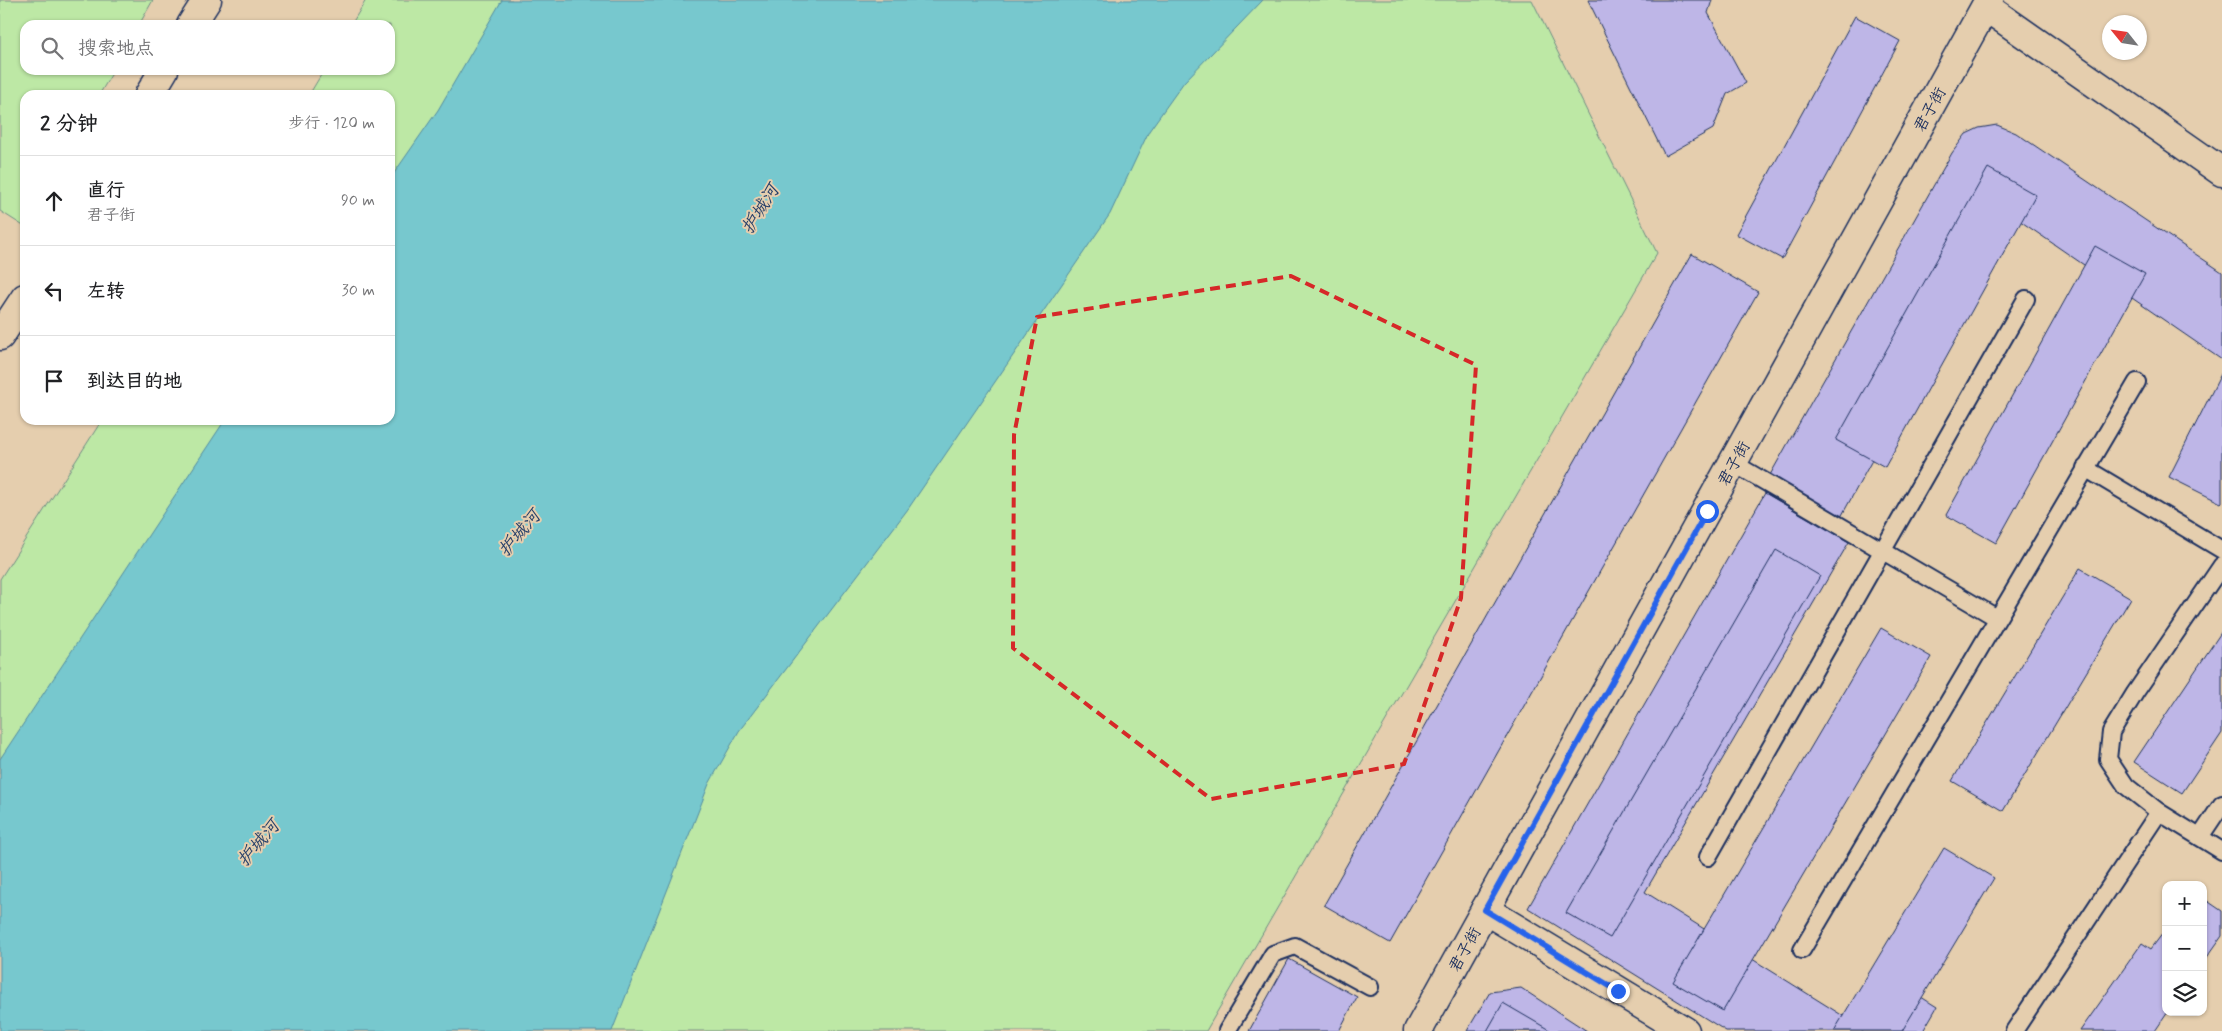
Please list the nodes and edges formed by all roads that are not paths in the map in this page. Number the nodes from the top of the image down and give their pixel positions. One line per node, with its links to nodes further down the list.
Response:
1 (207, 0): 3 (street)
2 (1987, 3): 6 (street); 21 (street, 君子街)
3 (194, 20)
4 (161, 75): 5 (street)
5 (152, 90)
6 (2222, 172)
7 (2026, 300): 20 (lane)
8 (20, 306): 9 (street)
9 (0, 336)
10 (2136, 382): 11 (lane)
11 (2085, 468): 13 (lane); 15 (lane)
12 (1745, 470): 15 (lane)
13 (2222, 550)
14 (2222, 564): 17 (lane)
15 (1997, 618): 22 (lane)
16 (2222, 804): 18 (lane)
17 (2159, 812): 18 (lane); 27 (lane)
18 (2200, 837): 19 (lane)
19 (2222, 851)
20 (1708, 857)
21 (1485, 910): 25 (street, 君子街); 26 (street)
22 (1802, 950)
23 (1370, 987): 24 (lane)
24 (1227, 1031)
25 (1418, 1031)
26 (1685, 1031)
27 (2014, 1031)

